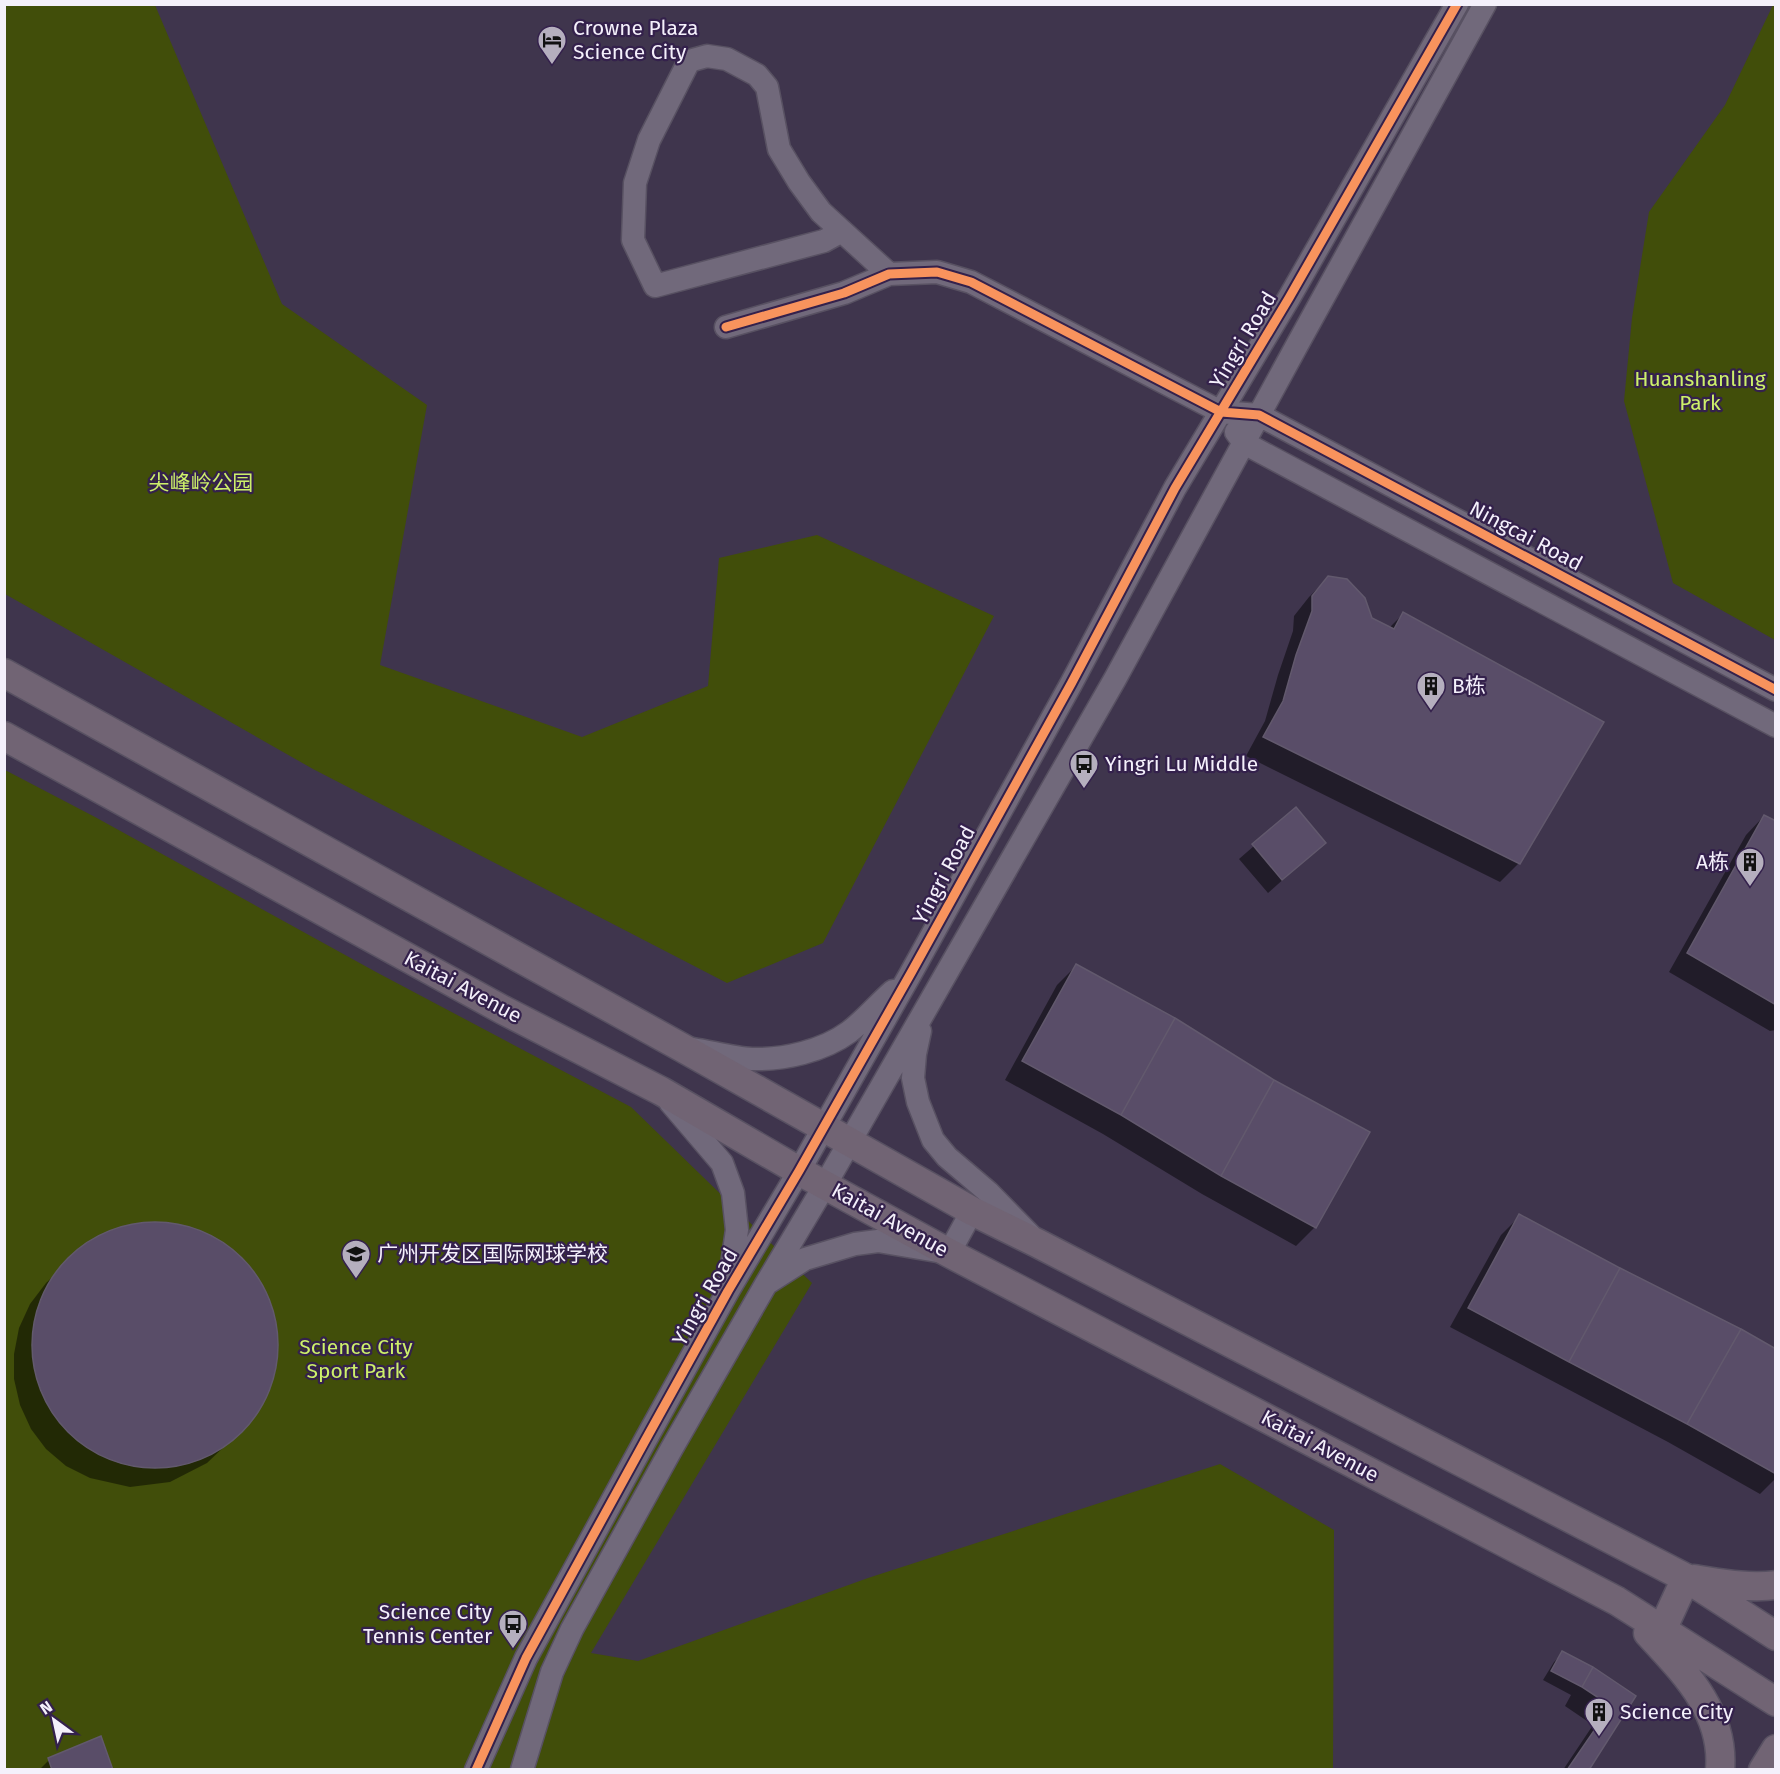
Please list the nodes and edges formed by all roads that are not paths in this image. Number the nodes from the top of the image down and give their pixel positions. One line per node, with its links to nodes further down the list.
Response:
1 (1457, 4): 6 (street, Yingri Road)
2 (1485, 4): 7 (street)
3 (842, 231): 3 (street); 4 (street)
4 (890, 274): 5 (street); 6 (street)
5 (726, 327)
6 (1221, 412): 7 (street); 8 (street); 13 (street, Yingri Road)
7 (1259, 415): 8 (street); 10 (street, Ningcai Road)
8 (1244, 443): 11 (street); 14 (street)
9 (4, 673): 15 (main road)
10 (1776, 690)
11 (1776, 726)
12 (4, 736): 16 (main road, Kaitai Avenue)
13 (911, 973): 15 (street); 17 (street, Yingri Road)
14 (930, 1000): 18 (street); 22 (street)
15 (681, 1047): 17 (main road)
16 (661, 1091): 19 (main road, Kaitai Avenue); 25 (street)
17 (823, 1127): 18 (main road); 19 (street, Yingri Road)
18 (850, 1142): 20 (street); 21 (main road)
19 (799, 1171): 20 (main road, Kaitai Avenue); 25 (street, Yingri Road)
20 (825, 1185): 23 (main road, Kaitai Avenue); 24 (street)
21 (972, 1211): 22 (main road); 23 (street)
22 (1037, 1243): 26 (main road)
23 (949, 1253): 24 (street); 28 (main road, Kaitai Avenue)
24 (766, 1284): 33 (street)
25 (728, 1291): 32 (street, Yingri Road)
26 (1686, 1578): 27 (main road); 29 (main road); 30 (main road)
27 (1776, 1585)
28 (1617, 1602): 29 (main road, Kaitai Avenue); 34 (main road)
29 (1662, 1630): 31 (main road, Kaitai Avenue)
30 (1776, 1636)
31 (1776, 1702)
32 (476, 1770)
33 (522, 1770)
34 (1720, 1770)

